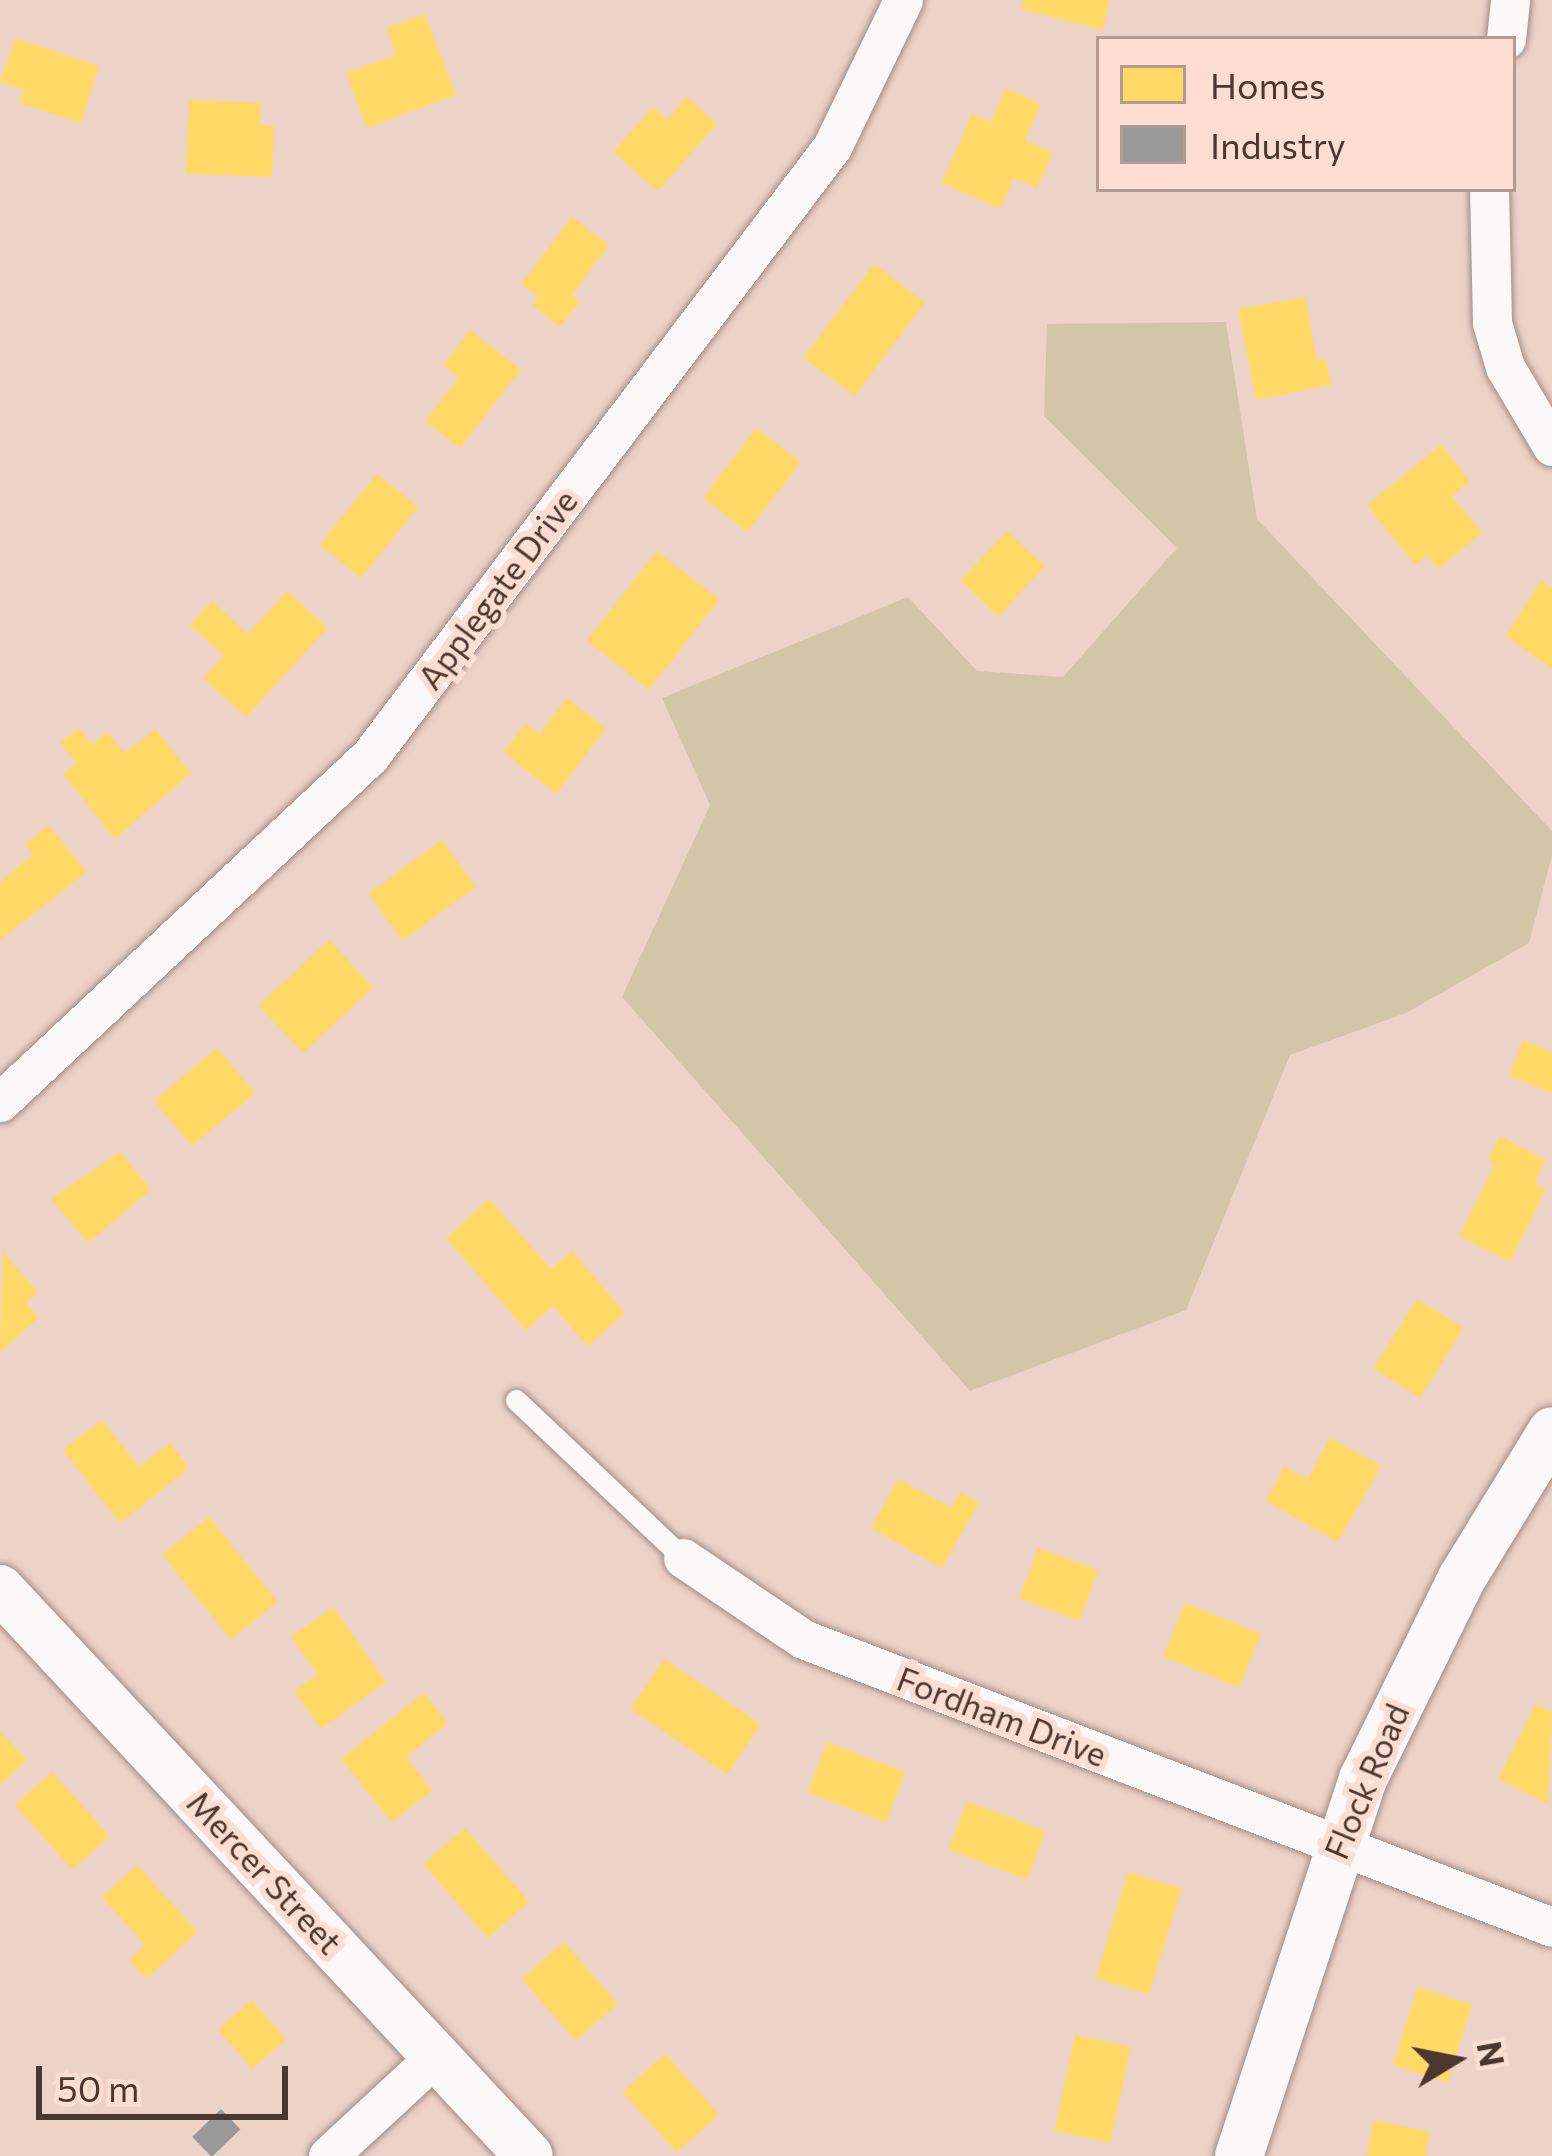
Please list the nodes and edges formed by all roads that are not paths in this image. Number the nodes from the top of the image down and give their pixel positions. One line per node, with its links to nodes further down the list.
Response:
1 (903, 0): 6 (street, Applegate Drive)
2 (1510, 0): 3 (street)
3 (1506, 36)
4 (1489, 192): 5 (street)
5 (1552, 446)
6 (0, 1102)
7 (516, 1400): 9 (lane)
8 (1552, 1431): 11 (street, Flock Road)
9 (683, 1558): 11 (street, Fordham Drive)
10 (0, 1589): 13 (street, Mercer Street)
11 (1336, 1845): 12 (street, Fordham Drive); 16 (street, Flock Road)
12 (1552, 1927)
13 (437, 2055): 14 (street); 15 (street, Mercer Street)
14 (328, 2156)
15 (529, 2156)
16 (1239, 2156)

